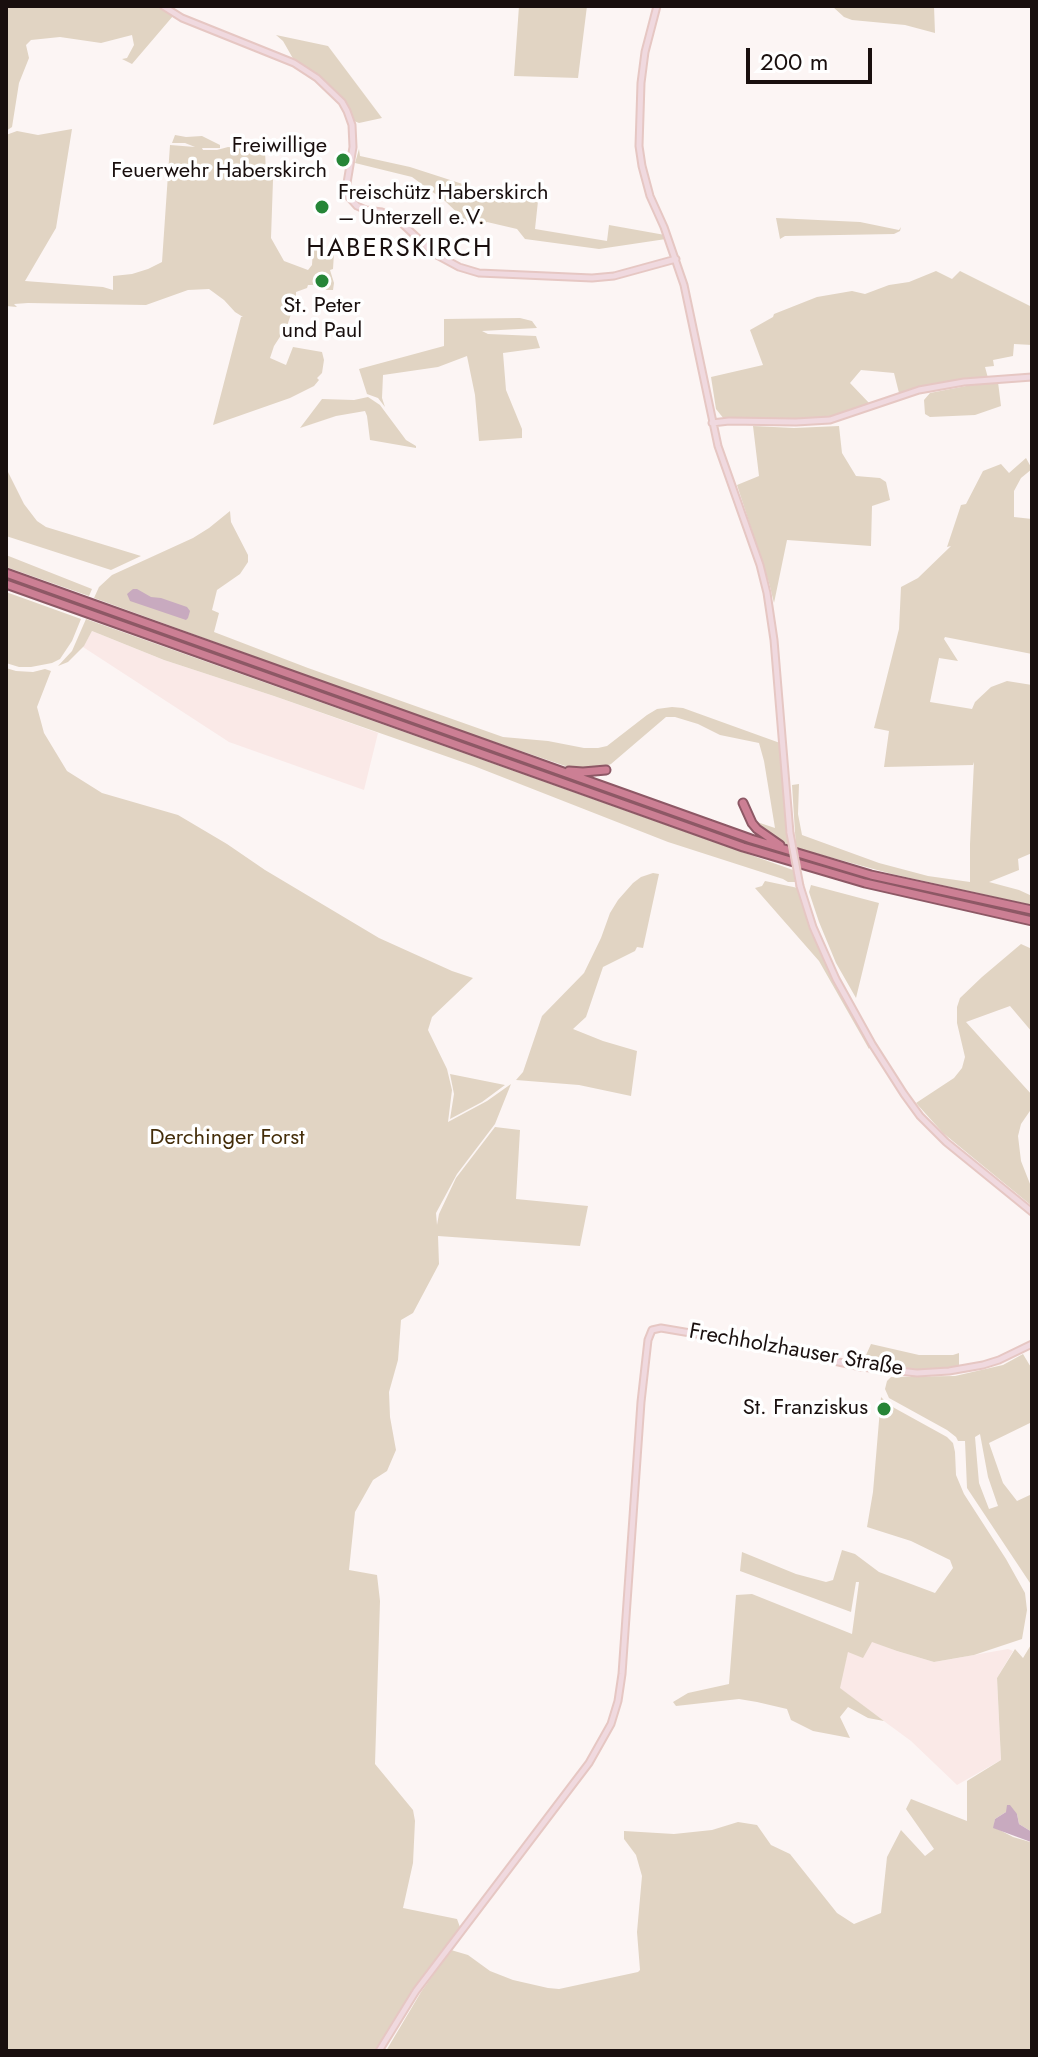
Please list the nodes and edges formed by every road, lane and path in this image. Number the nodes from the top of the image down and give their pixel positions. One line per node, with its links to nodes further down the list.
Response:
1 (163, 6): 3 (street)
2 (657, 6): 3 (street)
3 (676, 259): 5 (street)
4 (1032, 377): 5 (street)
5 (712, 423): 14 (street, bridge)
6 (6, 573): 8 (highway)
7 (6, 584): 13 (highway)
8 (557, 769): 9 (highway); 11 (highway)
9 (606, 770)
10 (743, 803): 11 (highway)
11 (788, 851): 12 (highway)
12 (1032, 910)
13 (1032, 921)
14 (1032, 1212)
15 (1032, 1344): 16 (street, Frechholzhauser Straße)
16 (379, 2051)

